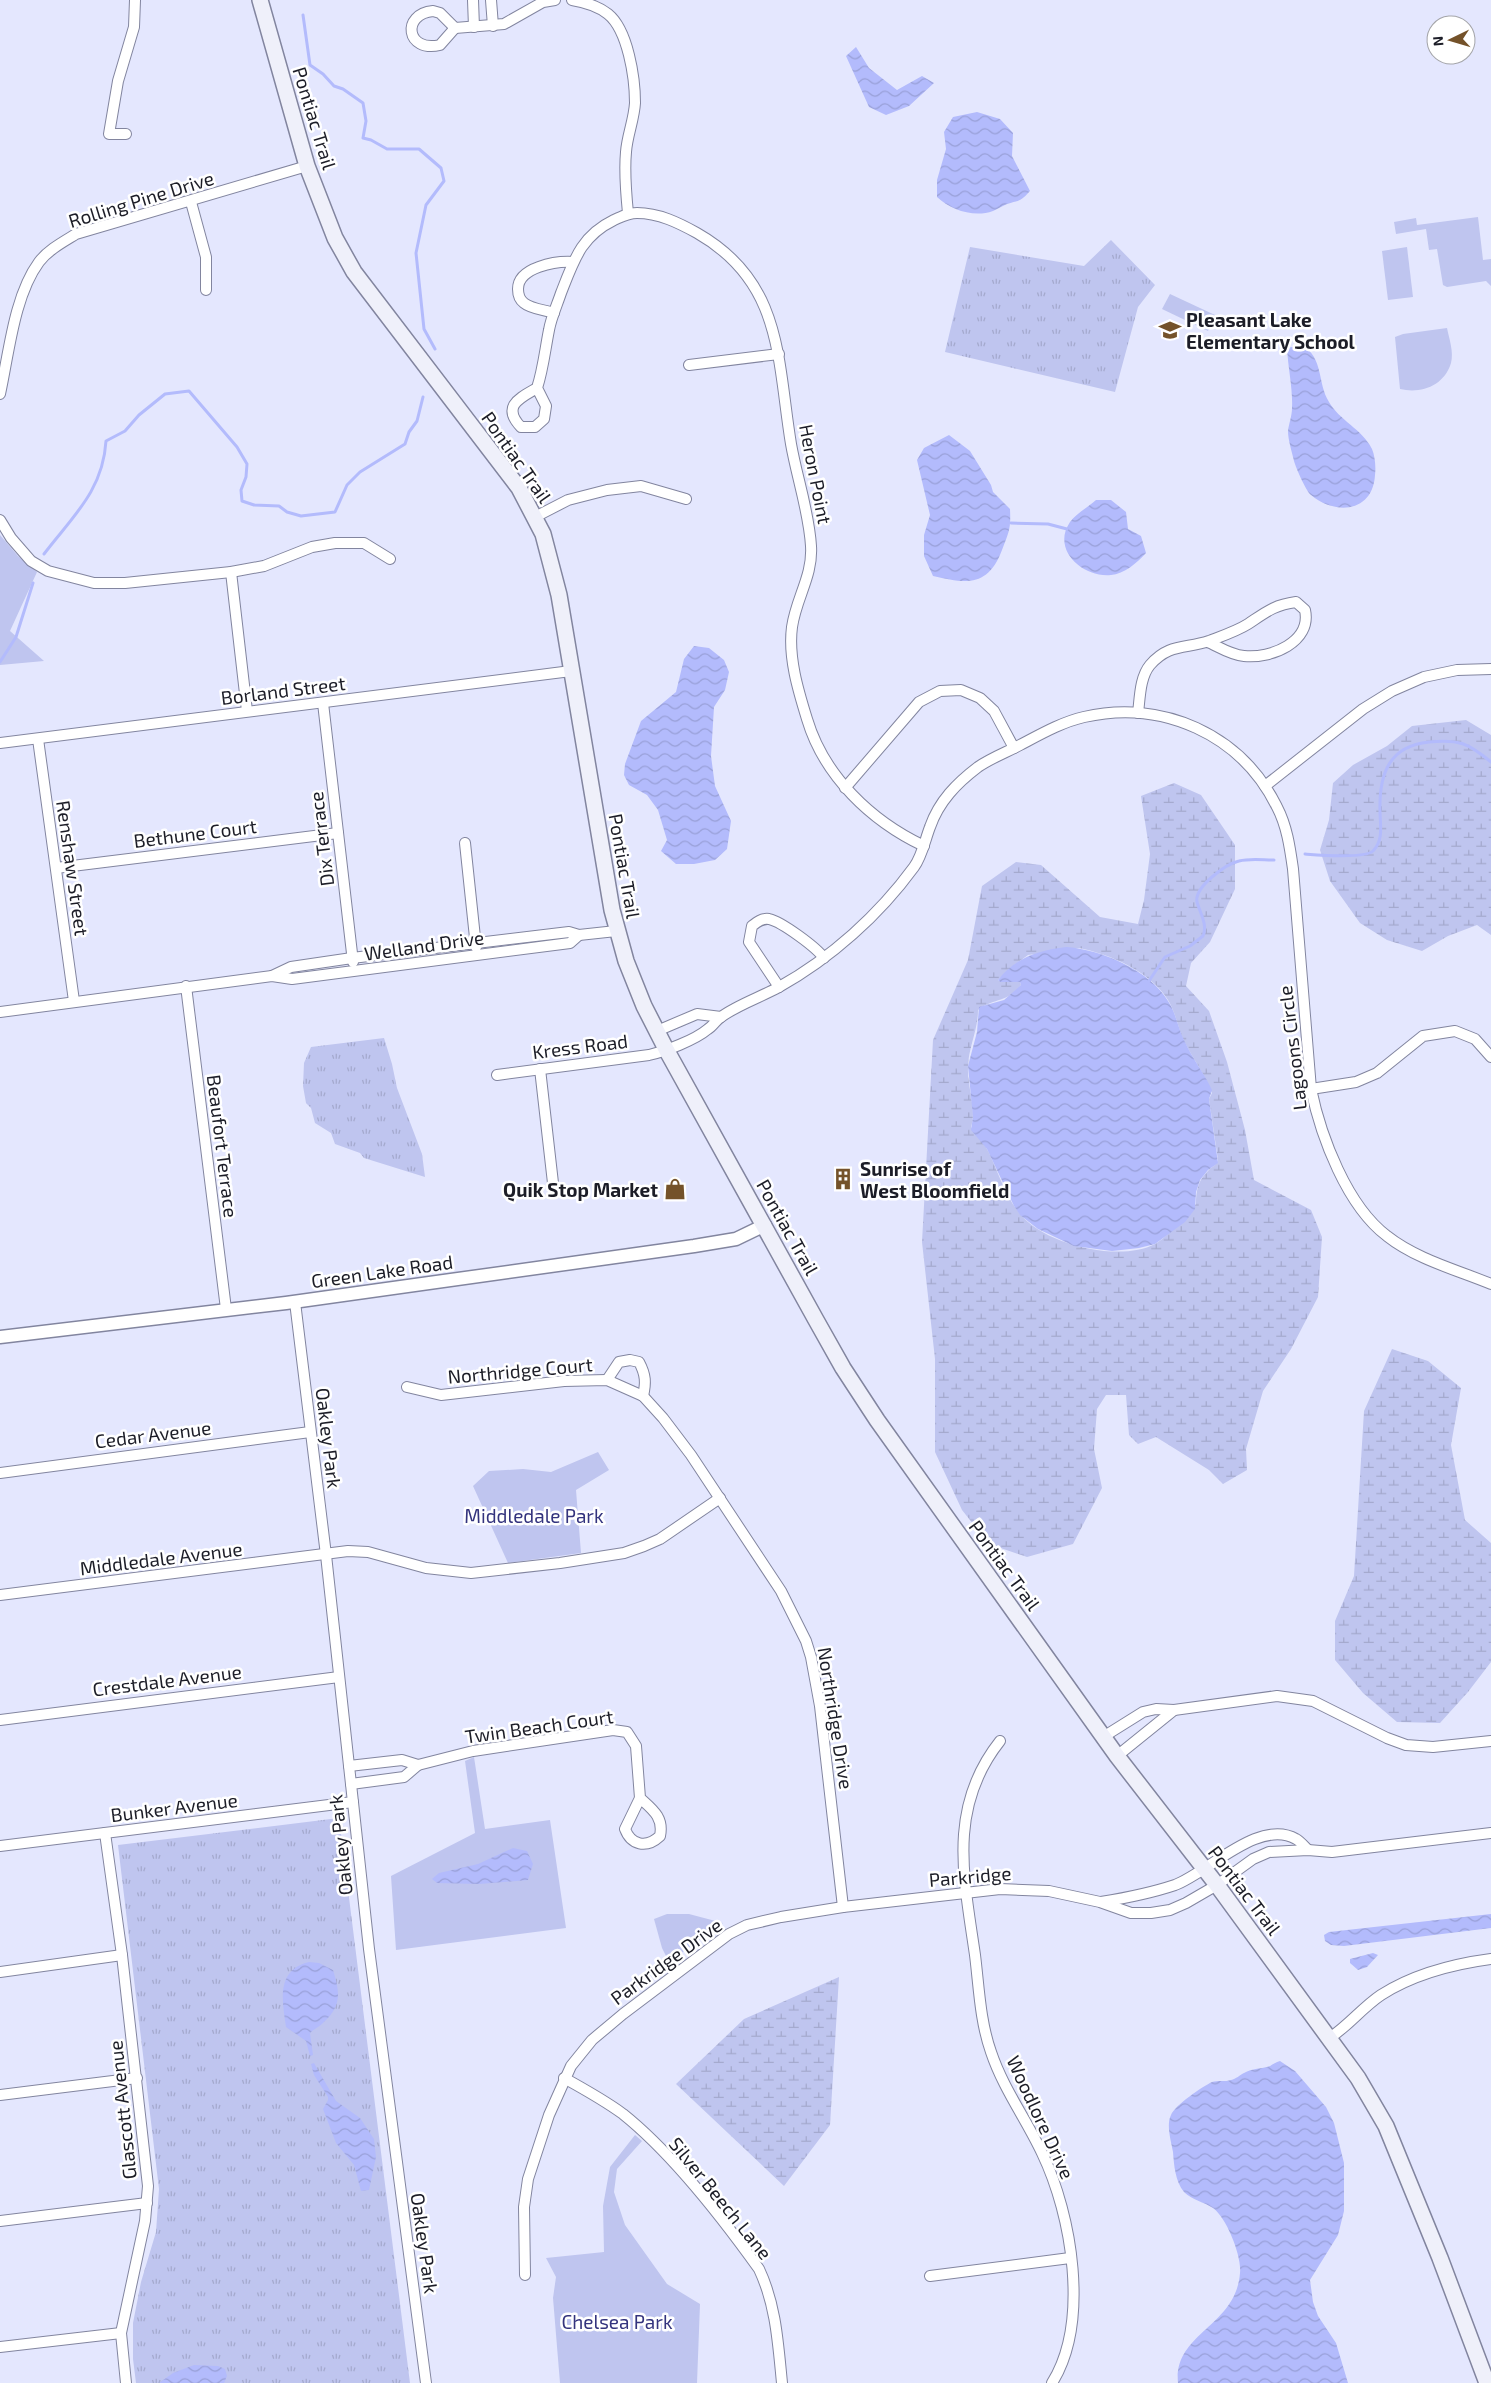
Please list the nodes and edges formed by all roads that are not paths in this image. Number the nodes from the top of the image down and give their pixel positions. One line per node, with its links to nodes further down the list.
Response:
1 (135, 0): 10 (street)
2 (260, 0): 11 (main road, Pontiac Trail)
3 (473, 0): 8 (street)
4 (491, 0): 7 (street)
5 (555, 0): 7 (street)
6 (572, 0): 13 (street)
7 (493, 26): 8 (street)
8 (474, 27): 9 (street)
9 (455, 28)
10 (126, 134)
11 (307, 166): 12 (street, Rolling Pine Drive); 22 (main road, Pontiac Trail)
12 (191, 202): 15 (street); 20 (street, Rolling Pine Drive)
13 (628, 213): 14 (street); 17 (street, Heron Point)
14 (573, 262): 16 (street); 16 (street)
15 (206, 290)
16 (554, 313): 19 (street)
17 (779, 354): 18 (street); 36 (street, Heron Point)
18 (690, 365)
19 (537, 388)
20 (0, 394)
21 (686, 499): 22 (street)
22 (535, 517): 28 (main road, Pontiac Trail)
23 (0, 520): 25 (street)
24 (390, 559): 25 (street)
25 (231, 572): 30 (street)
26 (1208, 642): 26 (street); 31 (street)
27 (1491, 670): 35 (street)
28 (571, 671): 29 (street, Borland Street); 41 (main road, Pontiac Trail)
29 (323, 702): 30 (street, Borland Street); 37 (street, Dix Terrace)
30 (247, 711): 32 (street, Borland Street)
31 (1138, 712): 34 (street, Lagoons Circle); 35 (street, Lagoons Circle)
32 (38, 739): 33 (street, Borland Street); 40 (street, Renshaw Street)
33 (0, 743)
34 (1014, 748): 36 (street); 39 (street, Lagoons Circle)
35 (1265, 786): 59 (street, Lagoons Circle)
36 (846, 788): 39 (street, Heron Point)
37 (338, 834): 40 (street, Bethune Court); 45 (street, Dix Terrace)
38 (465, 843): 43 (street)
39 (924, 846): 46 (street, Lagoons Circle)
40 (56, 868): 51 (street, Renshaw Street)
41 (616, 931): 42 (street, Welland Drive); 54 (main road, Pontiac Trail)
42 (578, 935): 43 (street, Welland Drive); 44 (street, Welland Drive)
43 (475, 942): 44 (street); 45 (street, Welland Drive)
44 (476, 955): 47 (street, Welland Drive)
45 (352, 958): 47 (street, Dix Terrace); 48 (street, Welland Drive)
46 (824, 958): 50 (street, Lagoons Circle); 50 (street)
47 (354, 972): 48 (street, Welland Drive)
48 (272, 976): 49 (street, Welland Drive)
49 (186, 986): 51 (street, Welland Drive); 64 (street, Beaufort Terrace)
50 (779, 987): 53 (street, Lagoons Circle)
51 (74, 1001): 52 (street, Welland Drive)
52 (0, 1012)
53 (721, 1017): 54 (street); 55 (street, Lagoons Circle)
54 (657, 1031): 55 (main road, Pontiac Trail)
55 (667, 1051): 57 (street, Kress Road); 61 (main road, Pontiac Trail)
56 (1491, 1057): 59 (street)
57 (540, 1069): 58 (street, Kress Road); 60 (street)
58 (497, 1075)
59 (1311, 1089): 62 (street, Lagoons Circle)
60 (553, 1183)
61 (765, 1225): 63 (street, Green Lake Road); 77 (main road, Pontiac Trail)
62 (1491, 1284)
63 (295, 1302): 64 (street, Green Lake Road); 69 (street, Oakley Park)
64 (226, 1309): 65 (street, Green Lake Road)
65 (0, 1337)
66 (606, 1380): 67 (street, Northridge Court); 68 (street, Northridge Court); 68 (street, Northridge Court)
67 (407, 1388)
68 (643, 1396): 71 (street, Northridge Court)
69 (310, 1432): 70 (street, Cedar Avenue); 72 (street, Oakley Park)
70 (0, 1473)
71 (720, 1498): 72 (street, Middledale Avenue); 94 (street, Northridge Drive)
72 (326, 1555): 73 (street, Middledale Avenue); 74 (street, Oakley Park)
73 (0, 1595)
74 (339, 1677): 76 (street, Crestdale Avenue); 82 (street, Oakley Park)
75 (1174, 1710): 77 (street); 78 (street); 80 (street)
76 (0, 1720)
77 (1103, 1736): 80 (main road, Pontiac Trail)
78 (1491, 1740)
79 (1000, 1741): 92 (street, Woodlore Drive)
80 (1116, 1756): 90 (main road, Pontiac Trail)
81 (418, 1765): 82 (street, Twin Beach Court); 83 (street, Twin Beach Court); 84 (street, Twin Beach Court)
82 (349, 1766): 83 (street, Oakley Park)
83 (351, 1784): 85 (street, Oakley Park)
84 (640, 1798): 84 (street)
85 (353, 1802): 86 (street, Bunker Avenue); 110 (street, Oakley Park)
86 (105, 1833): 88 (street, Bunker Avenue); 95 (street, Glascott Avenue)
87 (1491, 1833): 89 (street, Parkridge)
88 (0, 1846)
89 (1308, 1850): 90 (street, Parkridge); 91 (street, Parkridge)
90 (1204, 1869): 91 (main road, Pontiac Trail); 93 (street, Parkridge)
91 (1217, 1885): 93 (street, Parkridge); 98 (main road, Pontiac Trail)
92 (965, 1893): 93 (street, Parkridge); 94 (street, Parkridge); 104 (street, Woodlore Drive)
93 (1100, 1902)
94 (844, 1907): 100 (street, Parkridge Drive)
95 (122, 1956): 97 (street); 99 (street, Glascott Avenue)
96 (1491, 1959): 98 (street)
97 (0, 1972)
98 (1331, 2037): 113 (main road, Pontiac Trail)
99 (137, 2078): 101 (street); 102 (street, Glascott Avenue)
100 (564, 2078): 105 (street, Parkridge Drive); 111 (street, Silver Beech Lane)
101 (0, 2095)
102 (147, 2204): 103 (street); 107 (street, Glascott Avenue)
103 (0, 2221)
104 (1070, 2258): 106 (street); 112 (street, Woodlore Drive)
105 (525, 2275)
106 (930, 2276)
107 (121, 2332): 108 (street); 109 (street, Glascott Avenue)
108 (0, 2347)
109 (126, 2383)
110 (426, 2383)
111 (782, 2383)
112 (1052, 2383)
113 (1487, 2383)

